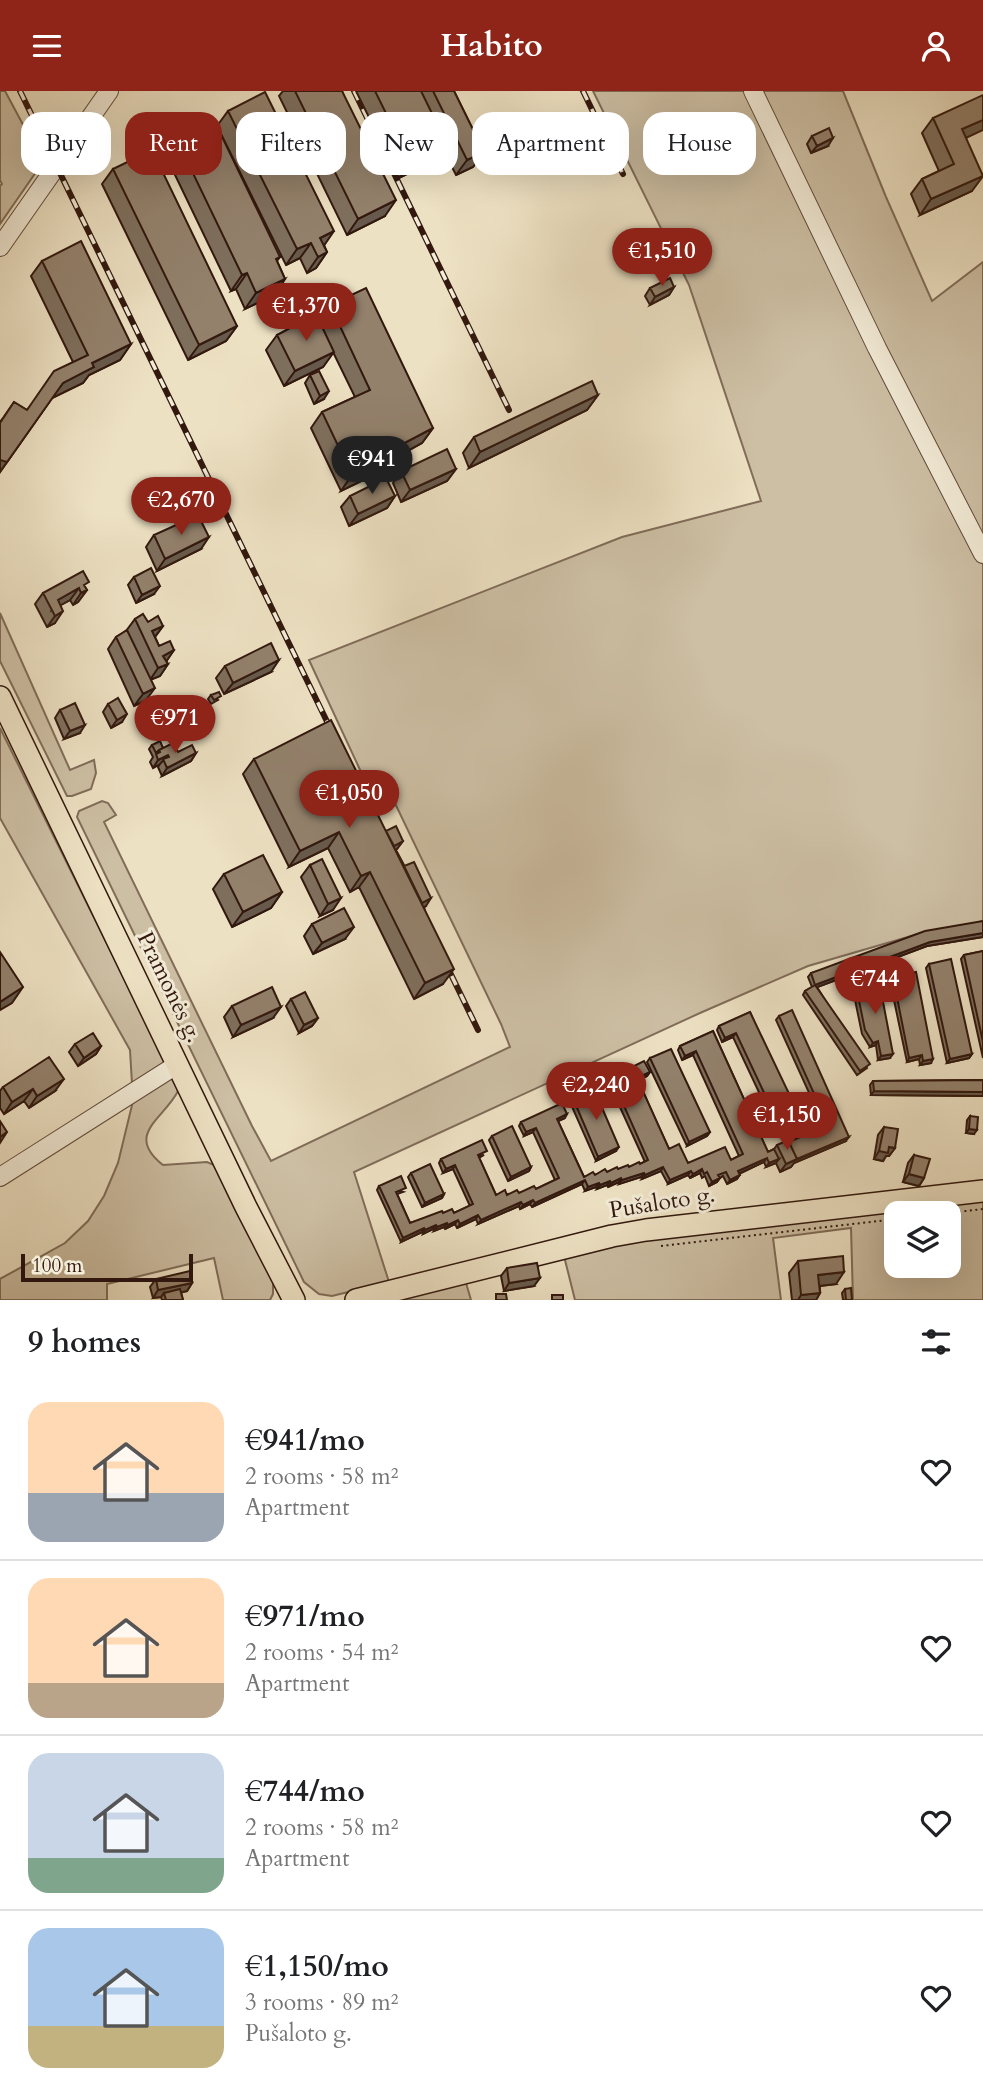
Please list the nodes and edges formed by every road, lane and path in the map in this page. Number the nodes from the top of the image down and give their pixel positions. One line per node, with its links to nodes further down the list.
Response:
1 (109, 91): 3 (street)
2 (753, 91): 4 (street)
3 (0, 247)
4 (983, 554)
5 (0, 697): 6 (main road, Pramonės g.)
6 (178, 1064): 7 (street); 11 (main road, Pramonės g.)
7 (0, 1177)
8 (983, 1191): 12 (main road, Pušaloto g.)
9 (983, 1209): 10 (path)
10 (961, 1212)
11 (294, 1300)
12 (356, 1300)

